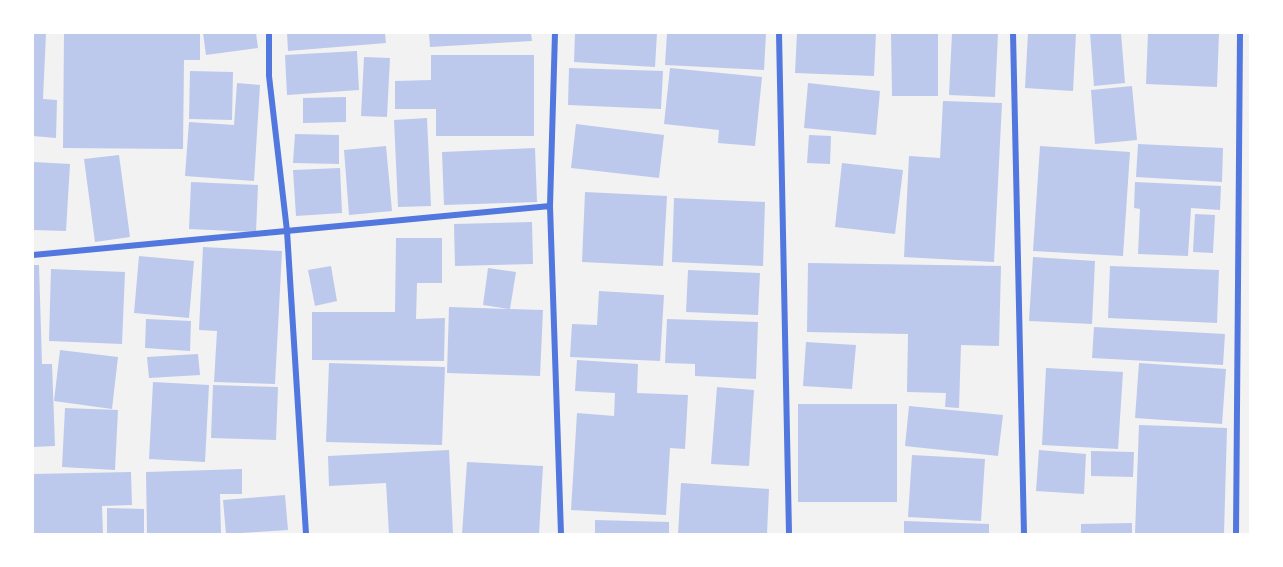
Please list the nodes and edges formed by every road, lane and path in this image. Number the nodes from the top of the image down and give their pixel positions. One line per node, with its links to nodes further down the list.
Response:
1 (269, 33): 7 (street)
2 (555, 33): 6 (street)
3 (779, 33): 11 (street)
4 (1013, 33): 12 (street)
5 (1240, 33): 13 (street)
6 (550, 206): 7 (street); 10 (street)
7 (287, 231): 8 (street); 9 (street)
8 (33, 255)
9 (306, 534)
10 (561, 534)
11 (789, 534)
12 (1024, 534)
13 (1236, 534)

